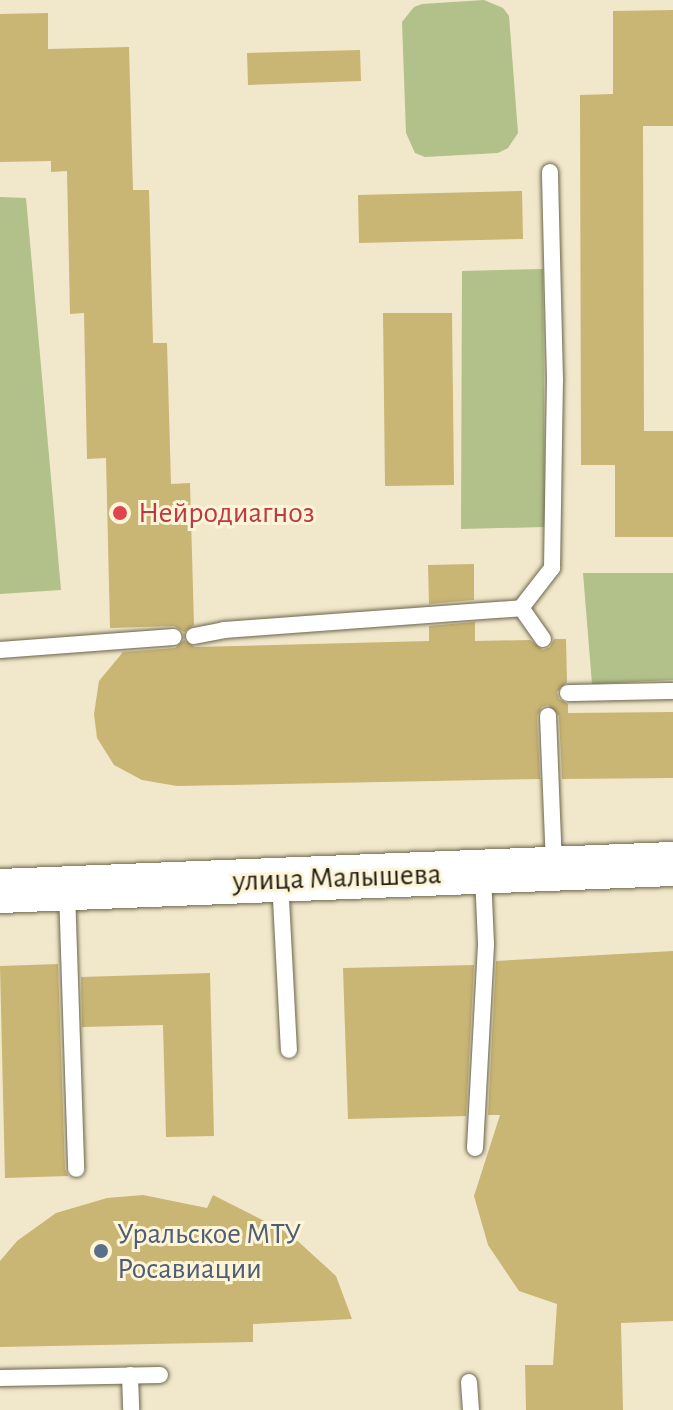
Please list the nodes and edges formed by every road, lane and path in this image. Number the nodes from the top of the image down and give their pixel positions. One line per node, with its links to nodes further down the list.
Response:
1 (550, 172): 2 (lane)
2 (521, 608): 3 (lane); 5 (lane)
3 (194, 636)
4 (174, 637): 6 (lane)
5 (543, 639)
6 (0, 650)
7 (673, 691): 8 (lane)
8 (568, 693)
9 (548, 716): 11 (lane)
10 (673, 837): 11 (main road, улица Малышева)
11 (553, 855): 12 (main road, улица Малышева); 13 (main road, улица Малышева); 14 (main road, улица Малышева)
12 (0, 861)
13 (673, 864)
14 (483, 872): 15 (main road, улица Малышева); 19 (lane)
15 (280, 880): 16 (main road, улица Малышева); 18 (lane)
16 (67, 888): 17 (main road, улица Малышева); 20 (lane)
17 (0, 891)
18 (289, 1050)
19 (475, 1148)
20 (76, 1169)
21 (130, 1375): 22 (lane); 23 (lane); 25 (lane)
22 (160, 1375)
23 (0, 1378)
24 (469, 1382): 26 (lane)
25 (131, 1410)
26 (471, 1410)

